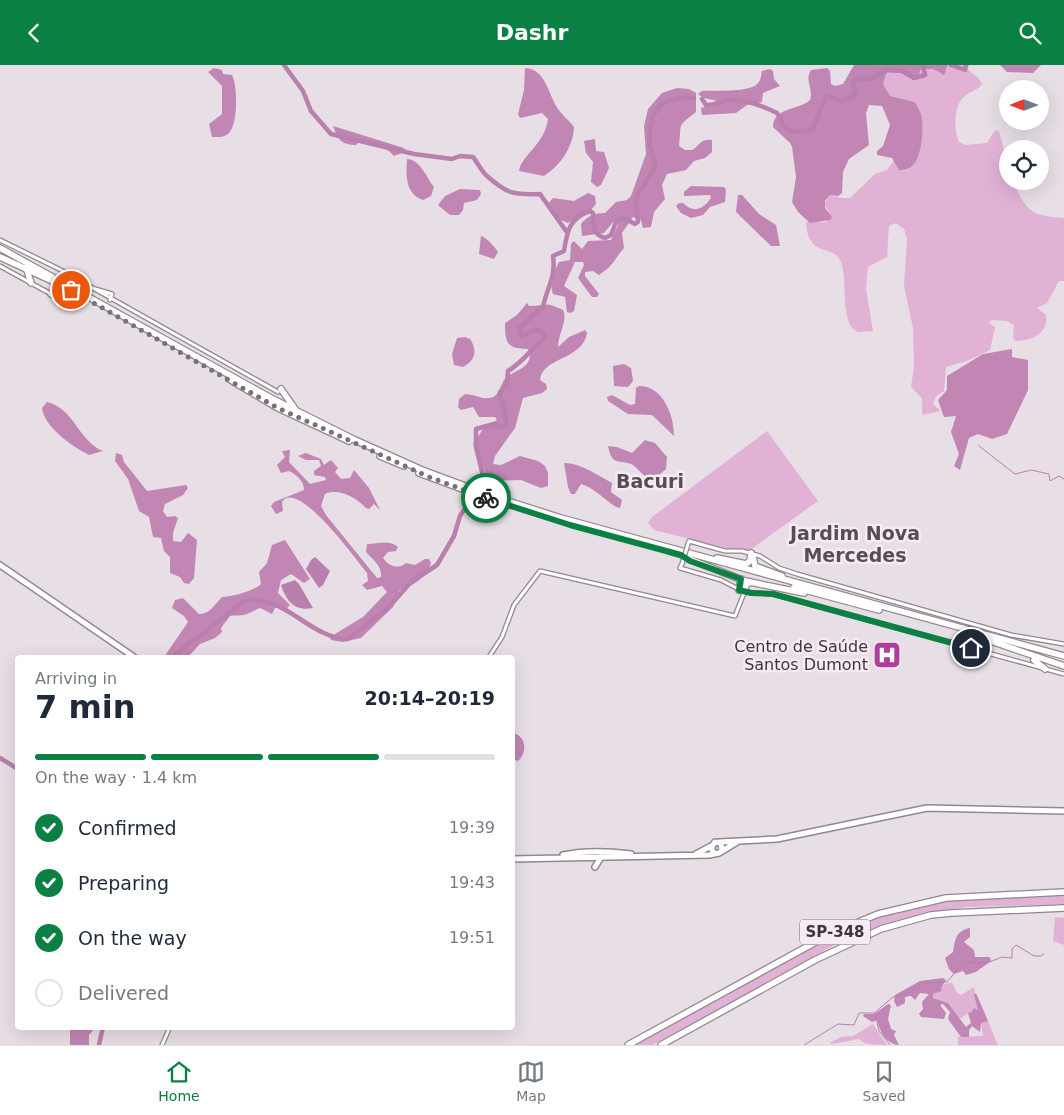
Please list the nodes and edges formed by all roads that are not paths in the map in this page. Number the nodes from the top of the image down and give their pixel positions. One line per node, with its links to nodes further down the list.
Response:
1 (0, 240): 7 (street)
2 (0, 248): 12 (highway)
3 (0, 257): 5 (highway)
4 (0, 267): 6 (street)
5 (26, 267): 6 (highway); 9 (highway)
6 (31, 283): 8 (street)
7 (86, 286): 10 (street); 10 (street)
8 (51, 293): 9 (highway)
9 (83, 297): 13 (highway)
10 (110, 299): 11 (street)
11 (280, 390): 12 (highway)
12 (296, 411): 13 (highway)
13 (466, 489): 14 (highway)
14 (681, 553): 16 (highway); 19 (highway); 22 (highway); 27 (highway)
15 (752, 554): 16 (highway); 18 (highway); 25 (street, bridge); 28 (street)
16 (746, 564): 18 (highway)
17 (0, 565): 20 (main road)
18 (760, 568): 22 (highway)
19 (741, 579): 21 (highway); 25 (highway)
20 (26, 581): 23 (main road); 24 (main road)
21 (750, 582): 25 (highway); 27 (highway)
22 (810, 587): 32 (highway)
23 (24, 588)
24 (36, 589): 26 (main road); 30 (main road)
25 (742, 591): 31 (street); 34 (street)
26 (33, 596)
27 (835, 599): 29 (highway)
28 (1064, 644)
29 (1021, 653): 33 (highway); 34 (highway)
30 (131, 655)
31 (490, 655)
32 (1064, 656)
33 (1064, 666)
34 (1045, 669): 35 (street)
35 (1064, 674)
36 (1064, 811): 37 (main road)
37 (739, 840): 38 (main road); 40 (main road)
38 (719, 842): 39 (main road); 40 (main road)
39 (711, 846): 41 (main road); 43 (main road)
40 (722, 851): 41 (main road)
41 (714, 853): 43 (main road)
42 (644, 855): 43 (main road); 44 (main road); 45 (main road)
43 (692, 855)
44 (601, 857): 46 (main road); 47 (main road)
45 (515, 858)
46 (515, 858)
47 (595, 867)
48 (1064, 892): 52 (highway, SP-348)
49 (1064, 907): 53 (highway, SP-348)
50 (169, 1030): 51 (street)
51 (162, 1045)
52 (628, 1045)
53 (661, 1045)

